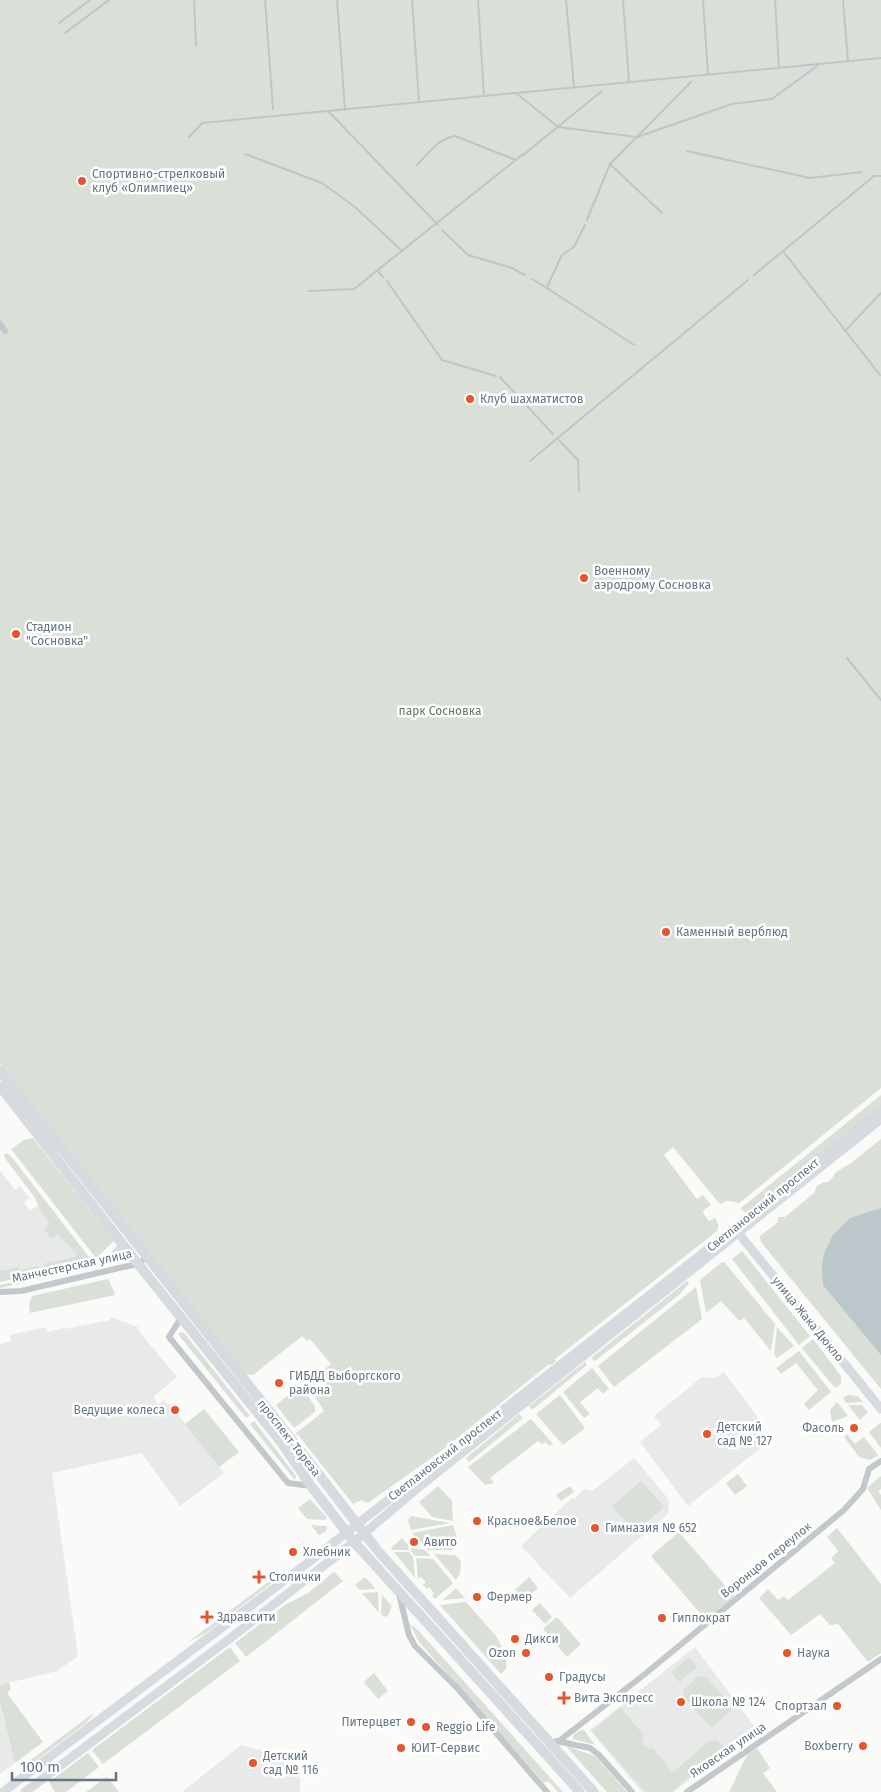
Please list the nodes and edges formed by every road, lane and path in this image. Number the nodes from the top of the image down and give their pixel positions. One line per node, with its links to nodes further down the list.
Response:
1 (0, 324): 2 (street)
2 (5, 331)
3 (0, 1071): 8 (main road, проспект Тореза)
4 (0, 1086): 8 (main road, проспект Тореза)
5 (881, 1110): 7 (main road, Светлановский проспект)
6 (881, 1119): 7 (main road, Светлановский проспект)
7 (736, 1231): 11 (main road, улица Жака Дюкло); 14 (main road, Светлановский проспект); 16 (main road, Светлановский проспект)
8 (143, 1260): 9 (street, Манчестерская улица); 10 (main road, проспект Тореза); 14 (main road, проспект Тореза)
9 (0, 1292)
10 (182, 1316): 13 (main road, проспект Тореза); 13 (street)
11 (881, 1409)
12 (881, 1460): 21 (street, Воронцов переулок)
13 (311, 1486): 15 (main road, проспект Тореза)
14 (356, 1524): 15 (main road, Светлановский проспект); 16 (main road, проспект Тореза)
15 (346, 1532): 17 (main road, проспект Тореза); 22 (main road, Светлановский проспект)
16 (364, 1534): 17 (main road, Светлановский проспект); 20 (main road, проспект Тореза)
17 (354, 1542): 18 (main road, проспект Тореза); 23 (main road, Светлановский проспект)
18 (399, 1592): 24 (street); 25 (main road, проспект Тореза)
19 (881, 1659): 28 (street, Яковская улица)
20 (548, 1740): 21 (street); 26 (main road, проспект Тореза)
21 (559, 1741): 27 (street)
22 (2, 1792)
23 (25, 1792)
24 (547, 1792)
25 (580, 1792)
26 (594, 1792)
27 (632, 1792)
28 (686, 1792)

